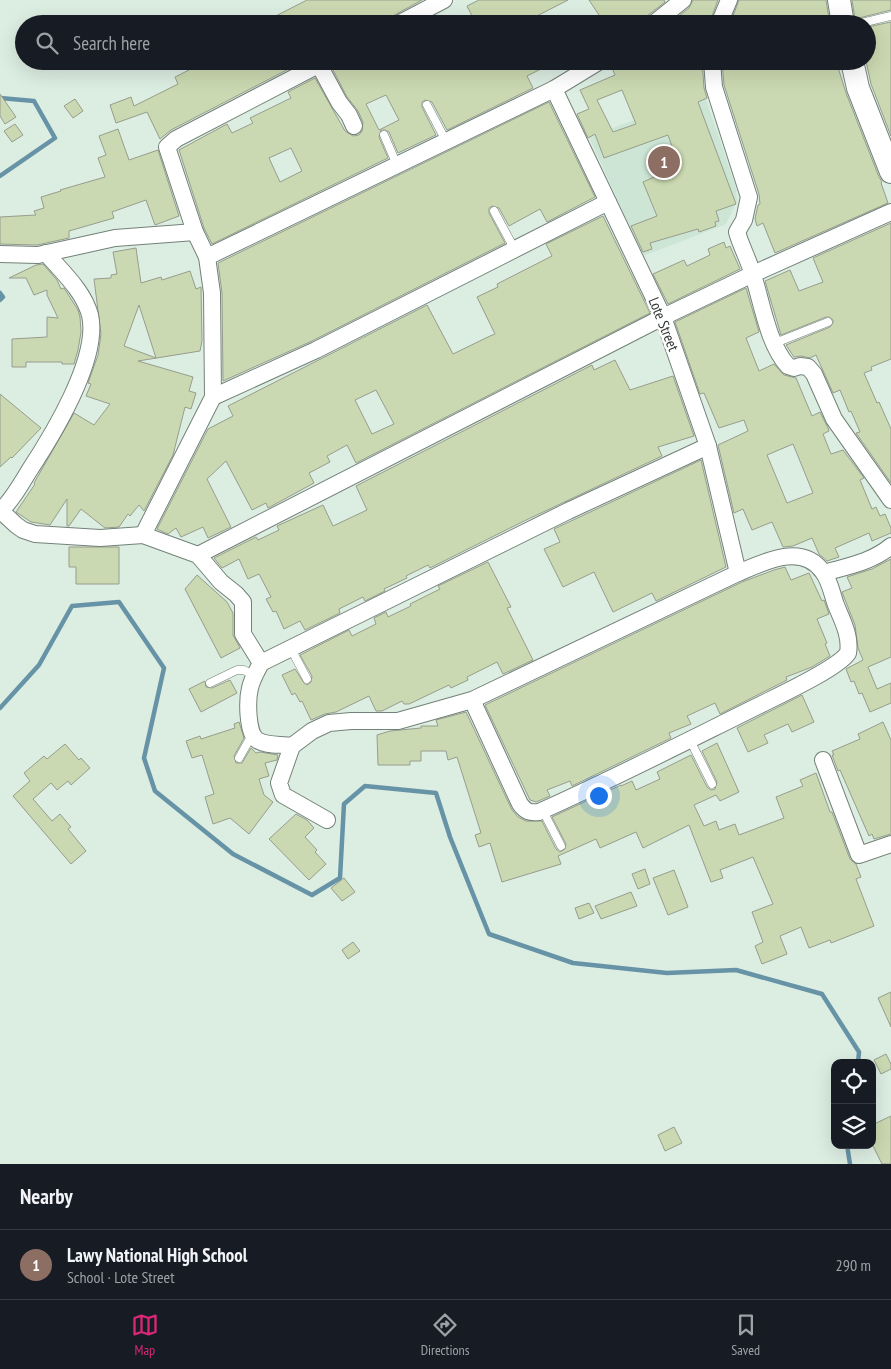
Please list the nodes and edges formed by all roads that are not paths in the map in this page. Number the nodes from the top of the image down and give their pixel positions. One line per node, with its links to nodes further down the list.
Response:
1 (444, 0): 5 (street)
2 (683, 0): 6 (street)
3 (729, 0): 7 (street)
4 (839, 0): 8 (main road)
5 (431, 15)
6 (664, 15)
7 (723, 15)
8 (842, 15)
9 (891, 16): 10 (lane)
10 (876, 20)
11 (309, 70): 26 (street)
12 (325, 70): 18 (street)
13 (585, 70): 16 (street)
14 (713, 70): 31 (street)
15 (854, 70): 22 (main road)
16 (554, 89): 20 (street); 23 (street, Lote Street)
17 (427, 105): 20 (lane)
18 (354, 126)
19 (384, 135): 21 (lane)
20 (446, 142): 21 (street)
21 (397, 165): 30 (street)
22 (891, 172)
23 (608, 202): 27 (street); 32 (street, Lote Street)
24 (494, 212): 27 (lane)
25 (891, 212): 31 (street)
26 (195, 232): 29 (street); 30 (street)
27 (515, 250): 35 (street)
28 (0, 254): 29 (street)
29 (46, 254): 38 (street)
30 (207, 257): 35 (street)
31 (753, 274): 32 (street); 34 (street)
32 (663, 317): 36 (street, Lote Street); 41 (street)
33 (828, 322): 34 (lane)
34 (775, 343): 37 (street)
35 (213, 397): 39 (street)
36 (708, 446): 42 (street, Lote Street); 44 (street)
37 (891, 500)
38 (0, 511): 39 (street)
39 (143, 535): 41 (street)
40 (891, 546): 43 (street)
41 (198, 555): 45 (street)
42 (738, 573): 43 (street); 48 (street)
43 (824, 573): 50 (street)
44 (290, 647): 45 (street); 46 (lane)
45 (258, 669): 47 (lane); 49 (street)
46 (307, 679)
47 (210, 683)
48 (472, 700): 51 (street); 55 (street)
49 (252, 735): 51 (street); 52 (lane)
50 (690, 740): 54 (lane); 55 (street)
51 (292, 746): 56 (street)
52 (239, 758)
53 (824, 760): 57 (street)
54 (712, 784)
55 (543, 810): 58 (lane)
56 (327, 820)
57 (891, 844)
58 (561, 846)

